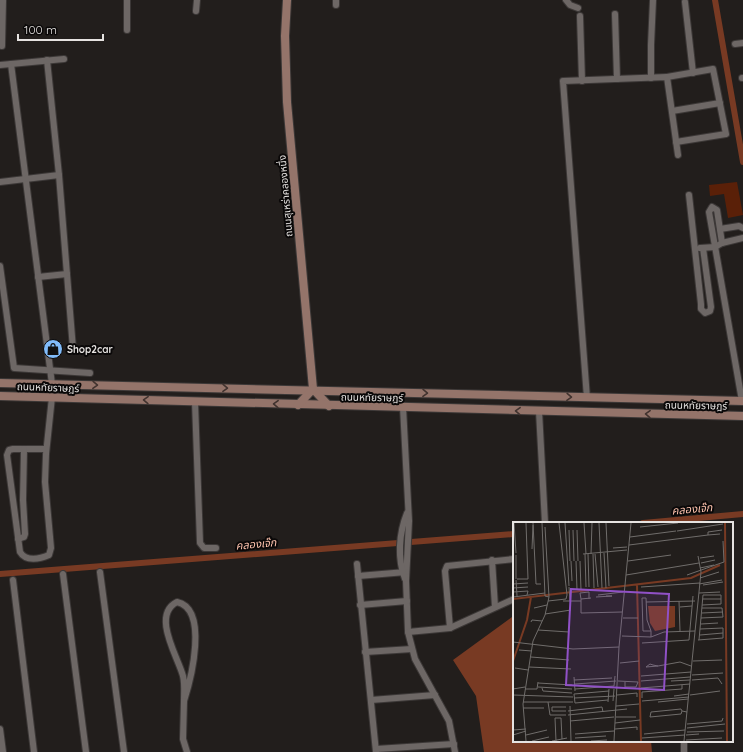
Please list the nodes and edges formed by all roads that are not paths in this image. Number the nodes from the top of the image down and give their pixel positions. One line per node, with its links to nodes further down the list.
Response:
1 (3, 0): 15 (street)
2 (127, 0): 12 (street)
3 (196, 0): 9 (street)
4 (287, 0): 48 (main road, ถนนสุเหร่าคลองหนึ่ง)
5 (566, 0): 8 (street)
6 (653, 0): 22 (street)
7 (685, 2): 20 (street)
8 (578, 8)
9 (196, 11)
10 (616, 14): 23 (street)
11 (580, 16): 24 (street)
12 (127, 30)
13 (735, 44): 14 (street)
14 (743, 44)
15 (2, 46)
16 (64, 59): 17 (street)
17 (47, 60): 18 (street); 29 (street)
18 (11, 64): 19 (street); 30 (street)
19 (0, 65)
20 (693, 73): 21 (street); 25 (street)
21 (667, 77): 22 (street); 26 (street)
22 (651, 78): 23 (street)
23 (618, 79): 24 (street)
24 (582, 81): 51 (street)
25 (720, 103): 26 (street); 27 (street)
26 (672, 111): 27 (street)
27 (676, 142): 28 (street)
28 (678, 155)
29 (60, 175): 30 (street); 41 (street)
30 (25, 180): 31 (street); 42 (street)
31 (0, 182)
32 (689, 196): 39 (street)
33 (743, 228): 34 (street)
34 (720, 229): 36 (street); 37 (street)
35 (743, 238): 36 (street)
36 (722, 243): 37 (street)
37 (715, 247): 38 (street); 52 (street)
38 (703, 248): 39 (street); 39 (street)
39 (694, 249)
40 (0, 266): 44 (street)
41 (67, 274): 42 (street); 43 (street)
42 (38, 277): 44 (street)
43 (73, 349)
44 (50, 370): 45 (street); 47 (street)
45 (90, 373)
46 (0, 382): 47 (main road, ถนนหทัยราษฎร์)
47 (52, 384): 48 (main road, ถนนหทัยราษฎร์, one-way to 48)
48 (314, 389): 51 (main road, ถนนหทัยราษฎร์, one-way to 51); 54 (main road); 55 (main road)
49 (0, 396): 50 (main road, ถนนหทัยราษฎร์)
50 (52, 397): 53 (main road, ถนนหทัยราษฎร์, one-way to 50); 60 (street)
51 (587, 398): 52 (main road, ถนนหทัยราษฎร์)
52 (743, 401)
53 (195, 402): 54 (main road, ถนนหทัยราษฎร์, one-way to 53); 64 (street)
54 (298, 405): 55 (main road, ถนนหทัยราษฎร์)
55 (329, 406): 56 (main road, ถนนหทัยราษฎร์)
56 (403, 407): 57 (main road, ถนนหทัยราษฎร์, one-way to 56); 61 (street)
57 (539, 411): 58 (main road, ถนนหทัยราษฎร์, one-way to 57); 62 (street)
58 (743, 416)
59 (24, 449): 60 (street); 63 (street); 63 (street)
60 (46, 449): 63 (street)
61 (408, 510): 65 (street); 65 (street)
62 (545, 522)
63 (18, 539)
64 (216, 548)
65 (404, 551): 70 (street)
66 (513, 559): 67 (street)
67 (492, 560): 77 (street); 78 (street)
68 (356, 564): 72 (street)
69 (100, 572): 92 (street)
70 (405, 572): 72 (street); 75 (street)
71 (63, 574): 91 (street)
72 (358, 576): 76 (street)
73 (13, 580): 90 (street)
74 (513, 599): 77 (street)
75 (407, 601): 76 (street); 79 (street)
76 (360, 605): 81 (street)
77 (495, 607): 78 (street)
78 (450, 628): 79 (street)
79 (408, 632): 80 (street)
80 (412, 649): 81 (street); 82 (street)
81 (365, 652): 83 (street)
82 (435, 695): 83 (street); 87 (street)
83 (370, 700): 88 (street)
84 (184, 701): 84 (street); 93 (street)
85 (0, 729): 86 (street)
86 (1, 739): 89 (street)
87 (454, 744): 88 (street); 94 (street)
88 (376, 751)
89 (3, 752)
90 (34, 752)
91 (86, 752)
92 (124, 752)
93 (187, 752)
94 (455, 752)

